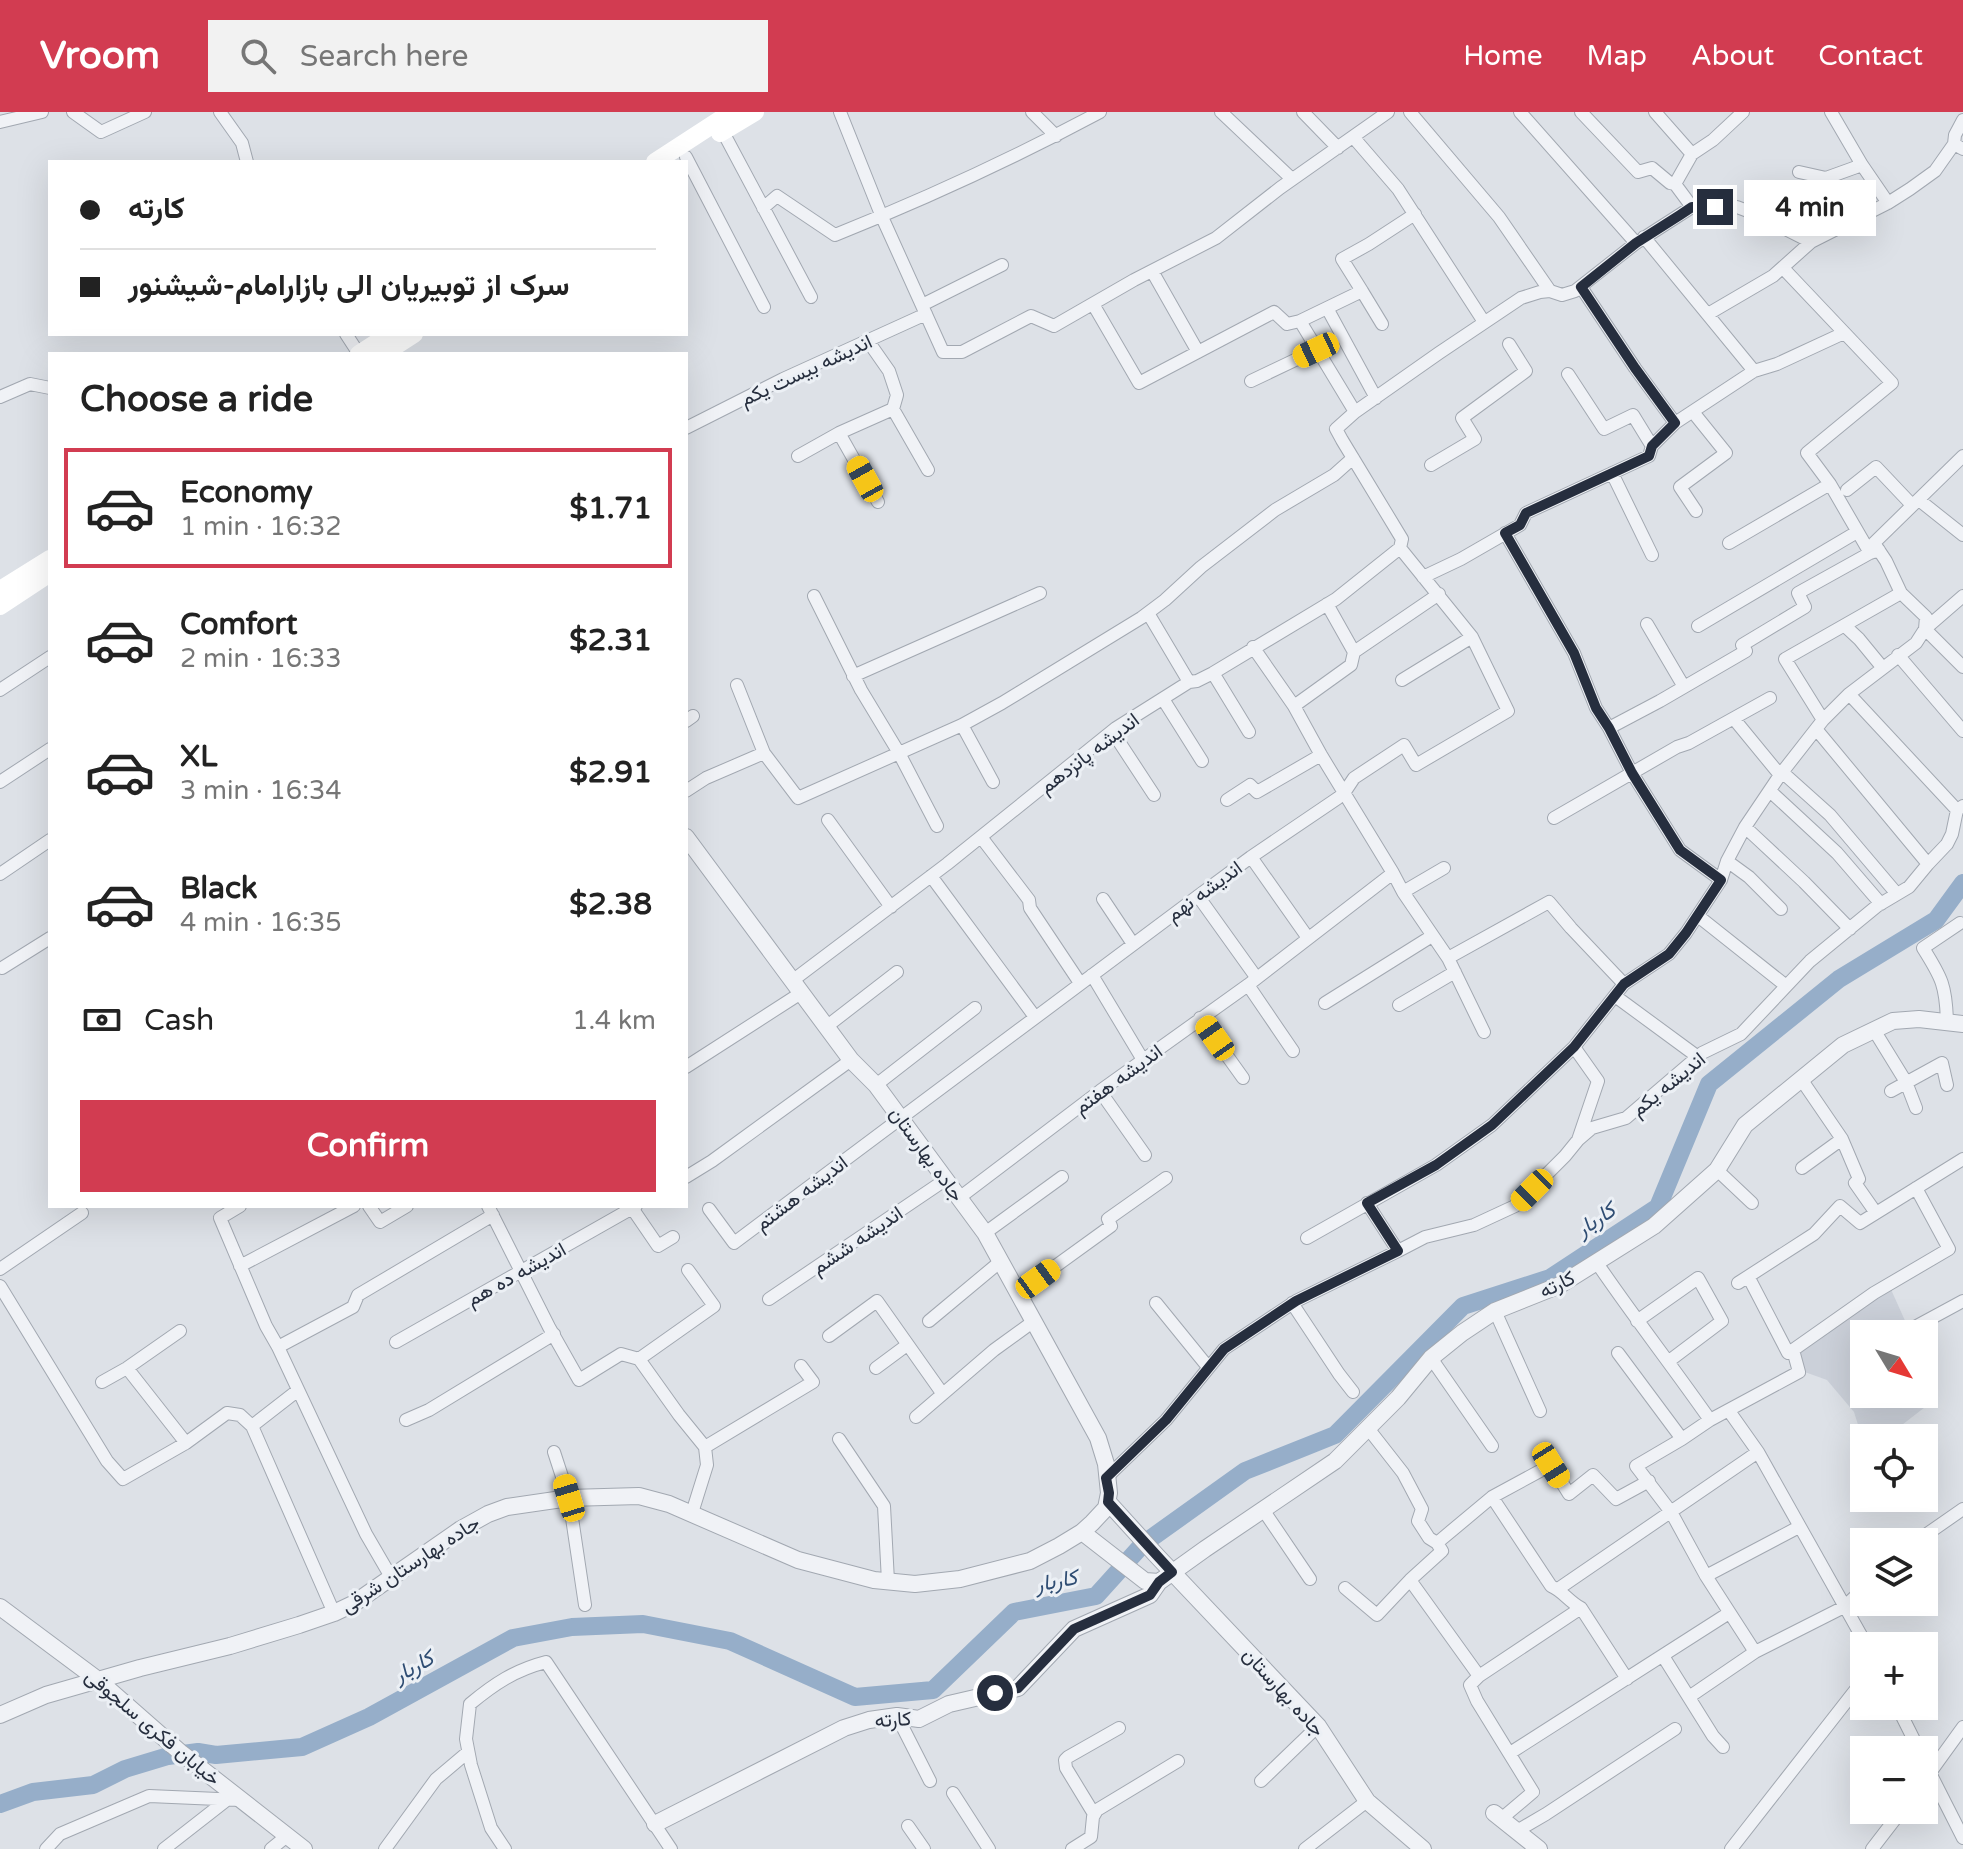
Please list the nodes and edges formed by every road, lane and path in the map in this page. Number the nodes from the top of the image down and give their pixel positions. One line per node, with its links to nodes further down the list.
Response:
1 (42, 112): 20 (street)
2 (73, 112): 3 (street)
3 (145, 112)
4 (220, 112): 28 (street)
5 (732, 112): 29 (main road)
6 (755, 112): 21 (main road)
7 (840, 112): 39 (street)
8 (1032, 112): 22 (street)
9 (1100, 112): 22 (street)
10 (1221, 112): 33 (street)
11 (1303, 112): 25 (street)
12 (1388, 112): 23 (street)
13 (1410, 112): 47 (street)
14 (1520, 112): 40 (street)
15 (1581, 112): 34 (street)
16 (1655, 112): 26 (street)
17 (1743, 112): 26 (street)
18 (1831, 112): 30 (street)
19 (1963, 120): 24 (street)
20 (0, 122)
21 (723, 132): 27 (main road); 37 (street)
22 (1056, 136): 39 (street)
23 (1354, 138): 25 (street); 38 (street)
24 (1958, 147): 35 (street)
25 (1338, 148): 33 (street)
26 (1692, 154): 34 (street)
27 (682, 159)
28 (246, 160)
29 (658, 160)
30 (1862, 165): 32 (street); 35 (street)
31 (688, 170): 50 (street)
32 (1799, 172)
33 (1292, 179): 44 (street)
34 (1675, 184): 36 (street)
35 (1888, 203): 41 (street)
36 (1692, 207): 40 (street); 41 (street)
37 (763, 208): 39 (street); 48 (street)
38 (1415, 214): 46 (street); 55 (street)
39 (882, 217): 52 (street)
40 (1640, 240): 45 (street); 53 (street)
41 (1811, 242): 43 (street)
42 (1002, 265): 52 (street, اندیشه بیست یکم)
43 (1783, 268): 53 (street); 57 (street)
44 (1152, 271): 49 (street); 65 (street)
45 (1581, 287): 47 (street); 75 (street)
46 (1362, 291): 51 (street); 56 (street)
47 (1550, 291): 55 (street)
48 (811, 297)
49 (1093, 304): 52 (street); 65 (street)
50 (764, 307)
51 (1327, 308): 54 (street); 71 (street)
52 (924, 309): 60 (street, اندیشه بیست یکم)
53 (1708, 314): 66 (street)
54 (1300, 321): 62 (street); 65 (street)
55 (1484, 322): 71 (street)
56 (1382, 324)
57 (1844, 333): 66 (street); 85 (street)
58 (387, 336): 63 (main road)
59 (411, 336): 64 (main road)
60 (868, 341): 72 (street); 76 (street, اندیشه بیست یکم)
61 (1509, 344): 82 (street)
62 (1316, 350): 68 (street); 73 (street)
63 (362, 352)
64 (386, 352)
65 (1198, 352)
66 (1754, 371): 74 (street)
67 (1568, 374): 78 (street)
68 (1251, 381)
69 (48, 388): 70 (street)
70 (0, 397)
71 (1376, 398): 73 (street)
72 (893, 409): 77 (street); 83 (street)
73 (1355, 412): 81 (street)
74 (1693, 412): 75 (street); 89 (street)
75 (1675, 423): 78 (street)
76 (688, 427)
77 (839, 433): 79 (street); 87 (street)
78 (1652, 446): 84 (street)
79 (798, 456)
80 (1963, 456): 88 (street)
81 (1353, 458): 94 (street); 108 (street)
82 (1431, 465)
83 (928, 470)
84 (1612, 473): 91 (street); 96 (street)
85 (1830, 484): 90 (street); 93 (street)
86 (1847, 490): 88 (street)
87 (878, 502)
88 (1916, 502): 92 (street); 95 (street)
89 (1696, 511)
90 (1857, 532): 95 (street); 110 (street)
91 (1505, 533): 99 (street); 134 (street)
92 (1963, 535)
93 (1729, 543)
94 (1400, 548): 99 (street); 106 (street, اندیشه پانزدهم)
95 (1874, 551): 102 (street); 125 (street)
96 (1652, 555)
97 (48, 560): 100 (main road)
98 (48, 574): 107 (main road)
99 (1423, 577): 103 (street)
100 (0, 590)
101 (1040, 593): 121 (street)
102 (1901, 593): 111 (street); 112 (street)
103 (1439, 594): 113 (street); 115 (street)
104 (814, 596): 121 (street)
105 (1963, 596): 112 (street)
106 (1327, 604): 114 (street, اندیشه پانزدهم); 115 (street)
107 (0, 606)
108 (1148, 613): 123 (street); 133 (street)
109 (1647, 624): 125 (street)
110 (1698, 626)
111 (1845, 626): 118 (street); 132 (street)
112 (1925, 629): 116 (street); 119 (street)
113 (1472, 637): 122 (street); 149 (street, اندیشه نهم)
114 (1253, 647): 120 (street, اندیشه پانزدهم); 130 (street)
115 (1354, 652): 130 (street)
116 (1898, 655): 118 (street); 136 (street)
117 (48, 658): 126 (street)
118 (1882, 667): 127 (street)
119 (1963, 667)
120 (1213, 673): 123 (street, اندیشه پانزدهم); 137 (street)
121 (853, 676): 140 (street)
122 (1402, 680)
123 (1189, 682): 129 (street, اندیشه پانزدهم)
124 (737, 685): 139 (street)
125 (1684, 687): 134 (street)
126 (0, 690)
127 (1849, 694): 132 (street); 152 (street)
128 (1770, 698): 131 (street)
129 (1163, 699): 135 (street, اندیشه پانزدهم); 142 (street)
130 (1294, 706): 141 (street)
131 (1734, 719): 143 (street); 144 (street)
132 (1820, 724): 144 (street); 162 (street)
133 (962, 725): 140 (street); 146 (street)
134 (1609, 728): 143 (street)
135 (1112, 731): 150 (street); 157 (street, اندیشه پانزدهم)
136 (1963, 731)
137 (1249, 732)
138 (48, 750): 145 (street)
139 (764, 753): 140 (street); 147 (street)
140 (899, 753): 155 (street)
141 (1321, 755): 149 (street); 151 (street)
142 (1202, 761)
143 (1632, 773): 153 (street); 167 (street)
144 (1781, 774): 148 (street); 169 (street)
145 (0, 782)
146 (993, 782)
147 (688, 790)
148 (1770, 791): 156 (street); 172 (street)
149 (1344, 793): 160 (street, اندیشه نهم); 164 (street)
150 (1154, 795)
151 (1227, 800)
152 (1960, 808): 162 (street, اندیشه یکم)
153 (1554, 818)
154 (828, 820): 173 (street)
155 (937, 826)
156 (1745, 827): 161 (street); 177 (street)
157 (981, 837): 166 (street, اندیشه پانزدهم); 186 (street)
158 (688, 840): 190 (street, جاده بهارستان)
159 (48, 841): 165 (street)
160 (1251, 857): 170 (street, اندیشه نهم); 179 (street)
161 (1727, 861): 167 (street); 174 (street)
162 (1928, 864): 169 (street, اندیشه یکم)
163 (1444, 868): 168 (street)
164 (1393, 873): 168 (street); 179 (street, اندیشه هفتم)
165 (0, 874)
166 (931, 876): 173 (street, اندیشه پانزدهم); 195 (street)
167 (1721, 880): 175 (street)
168 (1403, 892): 178 (street)
169 (1897, 894): 172 (street, اندیشه یکم)
170 (1198, 896): 181 (street, اندیشه نهم); 187 (street)
171 (1103, 899): 181 (street)
172 (1881, 904): 177 (street, اندیشه یکم)
173 (891, 907): 190 (street, اندیشه پانزدهم)
174 (1781, 909)
175 (1698, 916): 188 (street); 189 (street)
176 (1960, 923): 197 (street)
177 (1850, 929): 189 (street, اندیشه یکم)
178 (1432, 936): 182 (street); 192 (street)
179 (1308, 938): 187 (street, اندیشه هفتم)
180 (48, 939): 183 (street)
181 (1133, 944): 186 (street, اندیشه نهم)
182 (1448, 958): 185 (street); 188 (street)
183 (2, 968)
184 (897, 972): 198 (street)
185 (1455, 972): 193 (street); 200 (street)
186 (1086, 979): 195 (street, اندیشه نهم); 205 (street)
187 (1252, 981): 196 (street, اندیشه هفتم); 202 (street)
188 (1624, 984): 191 (street)
189 (1785, 985): 203 (street, اندیشه یکم)
190 (797, 987): 198 (street, جاده بهارستان); 206 (street, اندیشه پانزدهم)
191 (1615, 996): 201 (street); 203 (street)
192 (1325, 1003)
193 (1399, 1005)
194 (975, 1008): 210 (street)
195 (1035, 1017): 215 (street, اندیشه نهم)
196 (1200, 1018): 205 (street, اندیشه هفتم); 207 (street)
197 (1955, 1023): 199 (street, کارته)
198 (826, 1027): 204 (street, جاده بهارستان)
199 (1874, 1030): 208 (street, کارته); 209 (street)
200 (1484, 1032)
201 (1574, 1047): 217 (street); 228 (street)
202 (1293, 1051)
203 (1698, 1057): 217 (street, اندیشه یکم)
204 (851, 1060): 210 (street, جاده بهارستان); 222 (street)
205 (1143, 1060): 212 (street, اندیشه هفتم)
206 (688, 1066)
207 (1243, 1078)
208 (1801, 1079): 216 (street); 221 (street, کارته)
209 (1906, 1082): 211 (street); 213 (street); 214 (street)
210 (876, 1085): 215 (street, جاده بهارستان)
211 (1947, 1085)
212 (1100, 1091): 218 (street); 227 (street, اندیشه هفتم)
213 (1891, 1091)
214 (1916, 1108)
215 (902, 1119): 225 (street, جاده بهارستان); 236 (street, اندیشه هشتم)
216 (1842, 1139): 220 (street); 239 (street)
217 (1578, 1140): 243 (street, اندیشه یکم)
218 (1145, 1155)
219 (1963, 1159): 226 (street)
220 (1802, 1168)
221 (1717, 1170): 229 (street); 245 (street, کارته)
222 (688, 1176)
223 (1062, 1177): 240 (street)
224 (1166, 1178): 251 (street)
225 (945, 1180): 227 (street, جاده بهارستان); 252 (street, اندیشه ششم)
226 (1916, 1188): 239 (street); 267 (street)
227 (959, 1198): 240 (street, جاده بهارستان)
228 (1367, 1203): 242 (street); 243 (street)
229 (1752, 1203)
230 (237, 1208): 246 (street)
231 (350, 1208): 246 (street)
232 (370, 1208): 233 (street)
233 (404, 1208)
234 (632, 1208): 248 (street, اندیشه ده هم)
235 (635, 1208): 241 (street)
236 (709, 1209)
237 (493, 1210): 248 (street); 266 (street)
238 (82, 1213): 247 (street)
239 (1876, 1213): 267 (street)
240 (985, 1233): 244 (street, جاده بهارستان)
241 (673, 1237)
242 (1307, 1238)
243 (1398, 1251): 255 (street, اندیشه یکم)
244 (1001, 1261): 251 (street, جاده بهارستان); 258 (street)
245 (1597, 1263): 256 (street, کارته); 260 (street)
246 (240, 1266): 266 (street)
247 (0, 1269)
248 (521, 1270): 262 (street); 264 (street, اندیشه ده هم)
249 (688, 1270): 270 (street)
250 (0, 1286): 289 (street)
251 (1017, 1294): 259 (street, جاده بهارستان)
252 (769, 1299)
253 (1963, 1301): 257 (street)
254 (1156, 1303): 273 (street)
255 (1292, 1303): 273 (street, اندیشه یکم); 278 (street)
256 (1495, 1311): 269 (street, کارته); 280 (street)
257 (1928, 1320)
258 (929, 1321)
259 (1034, 1321): 279 (street); 294 (street, جاده بهارستان)
260 (1637, 1321): 271 (street); 271 (street)
261 (180, 1331): 274 (street)
262 (554, 1334): 270 (street); 283 (street)
263 (829, 1336): 265 (street)
264 (396, 1342)
265 (907, 1345): 275 (street); 279 (street)
266 (278, 1347): 277 (street)
267 (1793, 1350): 281 (street)
268 (1618, 1353): 288 (street)
269 (1431, 1358): 286 (street, کارته); 290 (street)
270 (639, 1359): 291 (street)
271 (1669, 1361): 284 (street)
272 (801, 1366): 291 (street)
273 (1208, 1367): 294 (street, اندیشه یکم)
274 (127, 1368): 276 (street); 289 (street)
275 (876, 1368)
276 (102, 1382)
277 (297, 1391): 285 (street); 308 (street)
278 (1353, 1392)
279 (942, 1393): 282 (street)
280 (1540, 1411)
281 (1729, 1411): 284 (street); 293 (street)
282 (916, 1417)
283 (406, 1420)
284 (1710, 1420): 288 (street)
285 (252, 1426): 289 (street); 320 (street)
286 (1367, 1427): 300 (street, کارته); 306 (street)
287 (839, 1439): 312 (street)
288 (1682, 1439): 295 (street)
289 (186, 1443)
290 (1492, 1446)
291 (705, 1447): 302 (street)
292 (554, 1452): 297 (street)
293 (1758, 1452): 301 (street); 303 (street)
294 (1106, 1478): 298 (street, جاده بهارستان)
295 (1649, 1481): 296 (street); 301 (street)
296 (1492, 1497): 306 (street); 314 (street)
297 (569, 1498): 302 (street, جاده بهارستان شرقی); 308 (street, جاده بهارستان شرقی); 316 (street)
298 (1108, 1502): 304 (street); 309 (street, جاده بهارستان)
299 (1963, 1509): 305 (street)
300 (1264, 1511): 309 (street, کارته); 310 (street)
301 (1671, 1512): 307 (street); 314 (street)
302 (692, 1513): 312 (street, جاده بهارستان شرقی)
303 (1799, 1527): 307 (street); 318 (street)
304 (1087, 1528): 309 (street); 312 (street, جاده بهارستان شرقی)
305 (1936, 1528)
306 (1437, 1543): 311 (street)
307 (1706, 1576): 321 (street)
308 (391, 1577): 320 (street, جاده بهارستان شرقی)
309 (1159, 1578): 331 (street, کارته); 332 (street, جاده بهارستان)
310 (1310, 1579)
311 (1410, 1580): 313 (street); 325 (street)
312 (888, 1581)
313 (1345, 1588)
314 (1558, 1589): 319 (street)
315 (1850, 1601): 318 (street)
316 (585, 1605)
317 (0, 1607): 327 (street, خیابان فکری سلجوقی)
318 (1844, 1607): 322 (street); 323 (street)
319 (1581, 1608): 325 (street); 326 (street)
320 (334, 1613): 327 (street, جاده بهارستان شرقی)
321 (1729, 1613): 323 (street); 324 (street)
322 (1859, 1632)
323 (1755, 1652): 328 (street)
324 (1663, 1656): 326 (street); 328 (street)
325 (1479, 1676): 338 (street)
326 (1627, 1679): 338 (street)
327 (98, 1680): 330 (street, جاده بهارستان شرقی); 345 (street, خیابان فکری سلجوقی)
328 (1689, 1697): 336 (street)
329 (1850, 1697): 368 (street)
330 (0, 1715)
331 (897, 1716): 341 (street); 349 (street, کارته)
332 (1318, 1726): 342 (street); 346 (street, جاده بهارستان)
333 (1963, 1727): 339 (street)
334 (1119, 1728): 347 (street)
335 (1675, 1729): 352 (street)
336 (1723, 1747)
337 (468, 1752): 349 (street); 359 (street); 360 (street)
338 (1510, 1753): 348 (street)
339 (1938, 1757)
340 (1178, 1761): 347 (street)
341 (930, 1781)
342 (1261, 1781)
343 (953, 1793): 363 (street)
344 (1938, 1793): 354 (street)
345 (234, 1800): 353 (street, خیابان فکری سلجوقی); 355 (street); 356 (street)
346 (1367, 1801): 365 (street); 366 (street, جاده بهارستان)
347 (1094, 1814): 364 (street)
348 (1498, 1816): 352 (street)
349 (655, 1824): 361 (street)
350 (1891, 1824): 369 (street)
351 (908, 1826): 362 (street)
352 (1517, 1831): 367 (street)
353 (287, 1836): 357 (street); 358 (street, خیابان فکری سلجوقی)
354 (1963, 1838)
355 (46, 1849)
356 (164, 1849)
357 (271, 1849)
358 (304, 1849)
359 (385, 1849)
360 (505, 1849)
361 (671, 1849)
362 (924, 1849)
363 (989, 1849)
364 (1072, 1849)
365 (1305, 1849)
366 (1423, 1849)
367 (1539, 1849)
368 (1731, 1849)
369 (1872, 1849)

